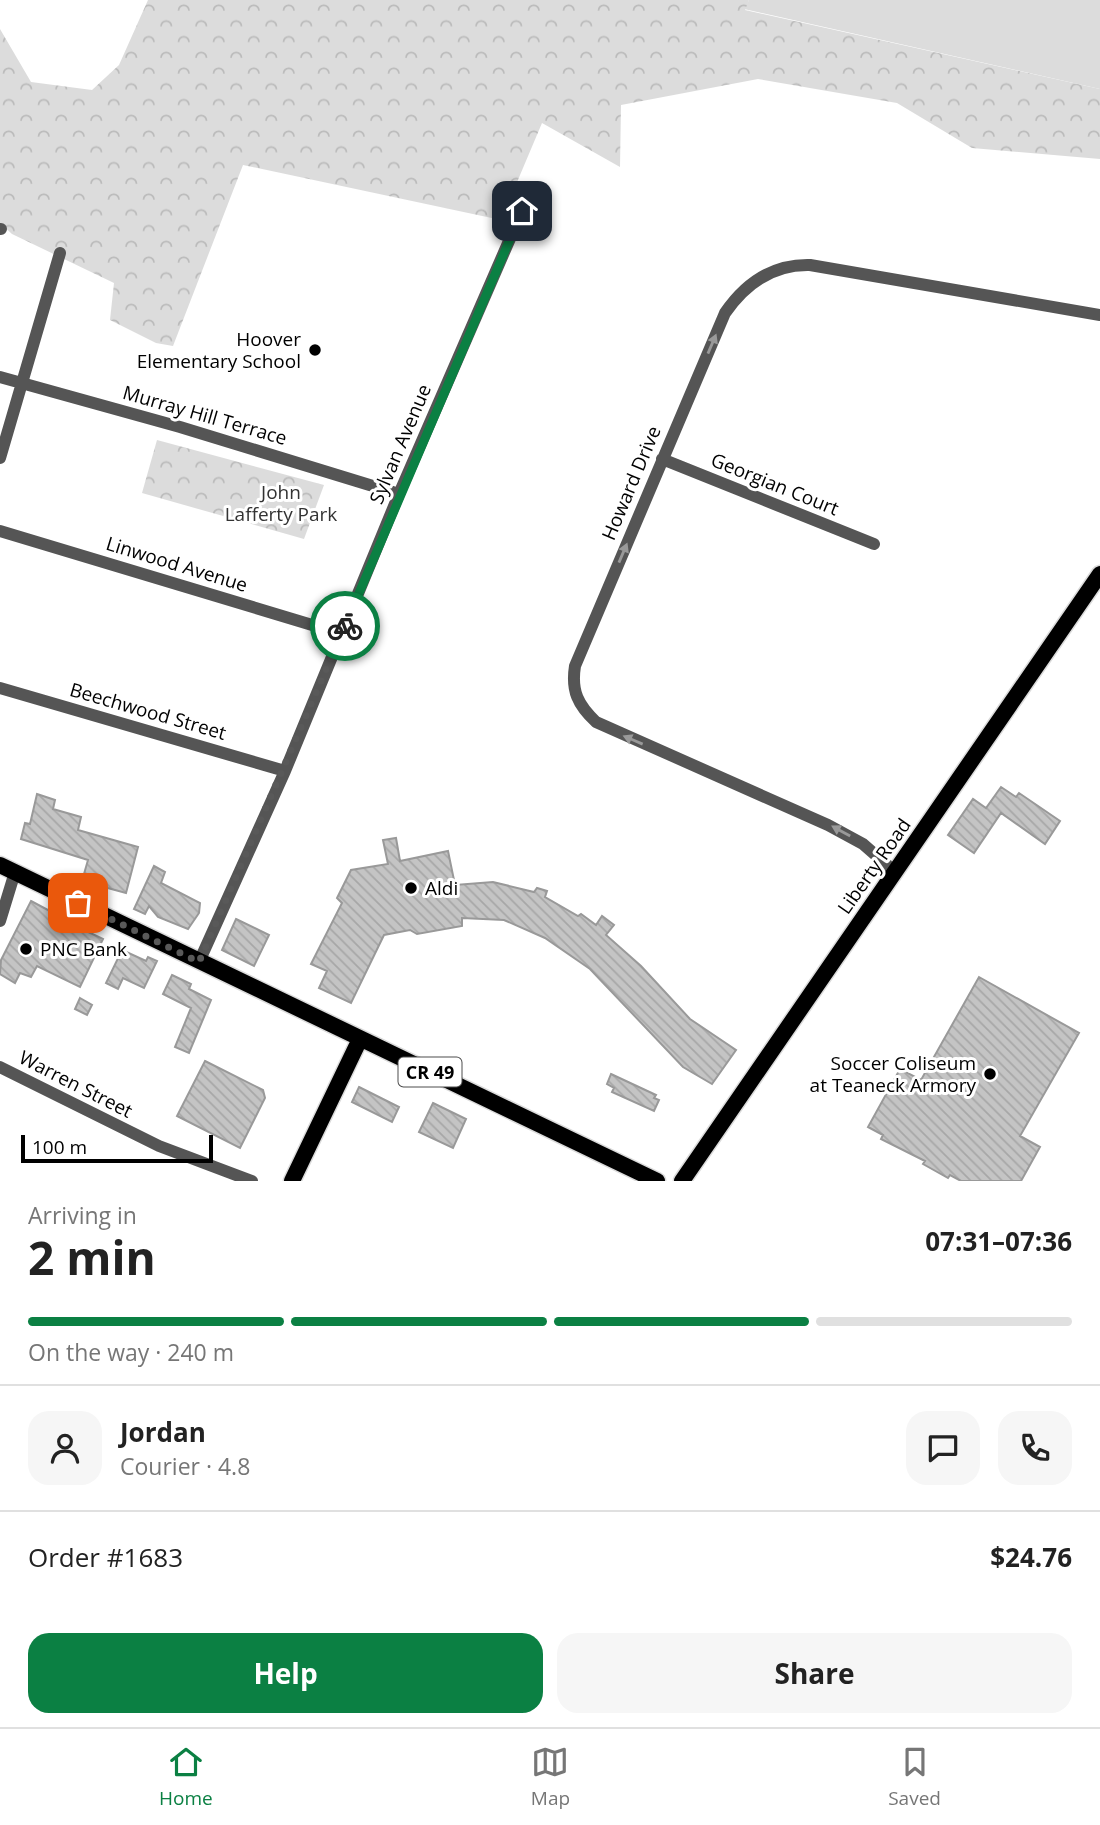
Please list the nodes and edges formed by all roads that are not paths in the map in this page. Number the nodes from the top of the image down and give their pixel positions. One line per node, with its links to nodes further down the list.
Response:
1 (522, 211): 8 (street, Sylvan Avenue)
2 (60, 253): 5 (street)
3 (1100, 315): 7 (street, Howard Drive, one-way to 3)
4 (0, 377): 5 (street, Murray Hill Terrace)
5 (22, 383): 6 (street); 8 (street, Murray Hill Terrace)
6 (0, 458)
7 (662, 459): 10 (street, Georgian Court); 17 (street, Howard Drive, one-way to 7)
8 (399, 494): 12 (street, Sylvan Avenue)
9 (0, 531): 12 (street, Linwood Avenue)
10 (874, 544)
11 (1100, 574): 17 (main road, Liberty Road)
12 (342, 634): 14 (street, Sylvan Avenue)
13 (0, 688): 14 (street, Beechwood Street)
14 (285, 771): 19 (street, Sylvan Avenue)
15 (0, 865): 16 (main road)
16 (15, 872): 18 (street); 19 (main road)
17 (895, 872): 25 (main road, Liberty Road)
18 (0, 921)
19 (199, 962): 20 (main road)
20 (360, 1039): 23 (main road); 24 (main road, CR 49)
21 (0, 1067): 22 (street, Warren Street)
22 (252, 1181)
23 (292, 1181)
24 (657, 1181)
25 (682, 1181)

